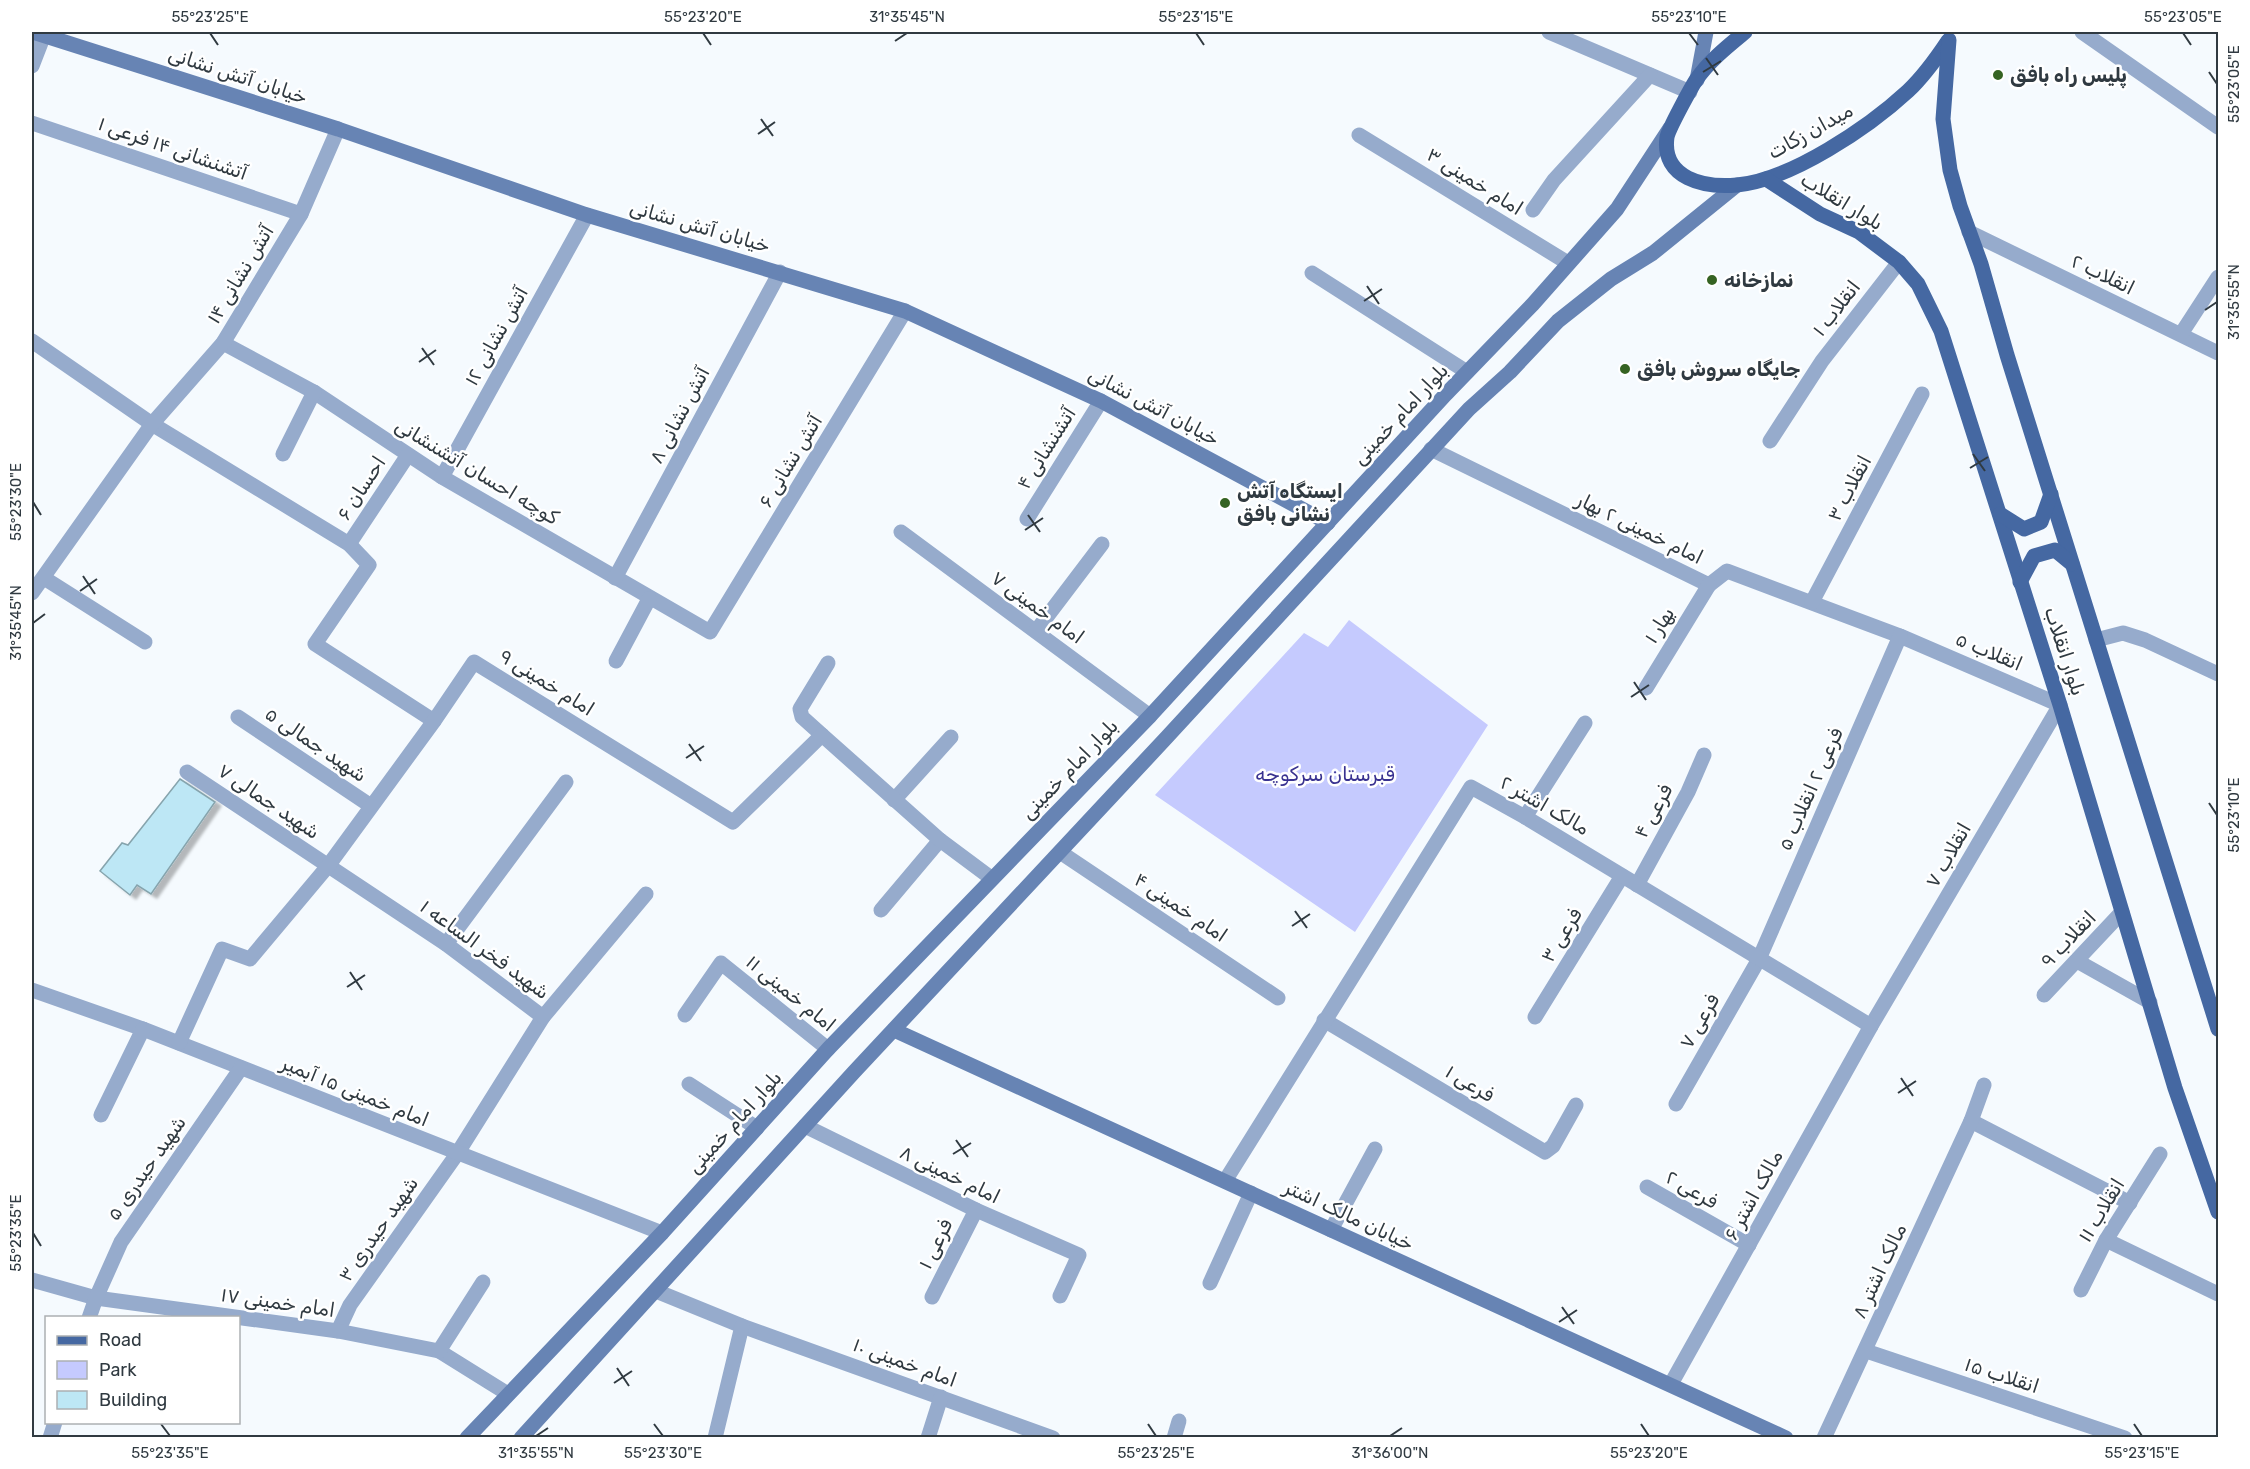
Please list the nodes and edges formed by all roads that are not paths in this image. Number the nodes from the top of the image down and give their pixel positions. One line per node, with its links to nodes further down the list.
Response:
1 (1549, 32): 8 (street)
2 (1706, 32): 9 (main road)
3 (1745, 32): 9 (main road, میدان زکات)
4 (2082, 32): 12 (street)
5 (39, 33): 7 (street); 13 (main road, خیابان آتش نشانی)
6 (1952, 36): 15 (main road, میدان زکات); 20 (main road, بلوار انقلاب)
7 (32, 66)
8 (1650, 75): 9 (street); 17 (street)
9 (1693, 86): 10 (main road, میدان زکات)
10 (1680, 113): 16 (main road, میدان زکات); 22 (main road, بلوار امام خمینی)
11 (32, 123): 18 (street, آتشنشانی ۱۴ فرعی ۱)
12 (2218, 127)
13 (338, 129): 18 (street, آتش نشانی ۱۴); 19 (main road, خیابان آتش نشانی)
14 (1359, 135): 22 (street, امام خمینی ۳)
15 (1766, 179): 16 (main road, میدان زکات); 21 (main road, بلوار انقلاب)
16 (1737, 185): 37 (main road)
17 (1533, 210)
18 (301, 214): 29 (street, آتش نشانی ۱۴)
19 (588, 215): 23 (main road, خیابان آتش نشانی); 40 (street, آتش نشانی ۱۲)
20 (1969, 232): 27 (street, انقلاب ۲); 41 (main road, بلوار انقلاب)
21 (1899, 261): 36 (street, انقلاب ۱); 42 (main road, بلوار انقلاب)
22 (1568, 263): 31 (main road, بلوار امام خمینی)
23 (780, 272): 26 (main road, خیابان آتش نشانی); 50 (street, آتش نشانی ۸)
24 (1312, 273): 31 (street)
25 (2218, 277): 27 (street)
26 (905, 311): 34 (main road, خیابان آتش نشانی); 58 (street, آتش نشانی ۶)
27 (2181, 334): 30 (street, انقلاب ۲)
28 (32, 341): 35 (street)
29 (224, 342): 32 (street, کوچه احسان آتشنشانی); 35 (street, آتش نشانی ۱۴)
30 (2218, 353)
31 (1467, 372): 44 (main road, بلوار امام خمینی)
32 (314, 392): 38 (street); 39 (street, کوچه احسان آتشنشانی)
33 (1922, 394): 55 (street, انقلاب ۳)
34 (1101, 400): 43 (street, آتشنشانی ۴); 44 (main road, خیابان آتش نشانی)
35 (152, 424): 46 (street); 49 (street, آتش نشانی ۱۴)
36 (1770, 441)
37 (1431, 449): 52 (street, امام خمینی ۲ بهار); 60 (main road)
38 (283, 454)
39 (408, 455): 40 (street, کوچه احسان آتشنشانی); 46 (street, احسان ۶)
40 (442, 477): 50 (street, کوچه احسان آتشنشانی)
41 (2050, 494): 42 (main road); 48 (main road, بلوار انقلاب)
42 (2000, 514): 51 (main road, بلوار انقلاب)
43 (1026, 519)
44 (1328, 523): 56 (main road, بلوار امام خمینی)
45 (901, 532): 57 (street, امام خمینی ۷)
46 (349, 544): 72 (street)
47 (1102, 544): 57 (street)
48 (2072, 564): 51 (main road); 61 (main road, بلوار انقلاب)
49 (44, 578): 53 (street, آتش نشانی ۱۴); 62 (street)
50 (615, 578): 54 (street, کوچه احسان آتشنشانی)
51 (2020, 582): 69 (main road, بلوار انقلاب)
52 (1709, 585): 55 (street, امام خمینی ۲ بهار); 67 (street, بهار ۱)
53 (32, 593)
54 (649, 599): 58 (street, کوچه احسان آتشنشانی); 63 (street)
55 (1812, 602): 59 (street, امام خمینی ۲ بهار)
56 (1236, 623): 60 (main road); 65 (main road, بلوار امام خمینی)
57 (1036, 631): 70 (street, امام خمینی ۷)
58 (710, 632)
59 (1900, 636): 69 (street, انقلاب ۵); 92 (street, فرعی ۲ انقلاب ۵)
60 (1259, 637): 68 (main road)
61 (2096, 640): 66 (street); 98 (main road, بلوار انقلاب)
62 (145, 642)
63 (616, 661)
64 (828, 663): 74 (street)
65 (1190, 673): 68 (main road); 70 (main road, بلوار امام خمینی)
66 (2218, 674)
67 (1646, 688)
68 (1205, 696): 83 (main road)
69 (2060, 705): 90 (main road, بلوار انقلاب); 103 (street, انقلاب ۷)
70 (1150, 716): 86 (main road, بلوار امام خمینی)
71 (238, 717): 80 (street, شهید جمالی ۵)
72 (434, 721): 74 (street, امام خمینی ۹); 80 (street, امام خمینی ۹)
73 (1585, 723): 81 (street)
74 (822, 735): 79 (street)
75 (951, 737): 79 (street)
76 (1704, 755): 87 (street, فرعی ۴)
77 (187, 771): 84 (street, شهید جمالی ۷)
78 (566, 782): 91 (street)
79 (894, 800): 82 (street)
80 (371, 806): 84 (street, امام خمینی ۹)
81 (1525, 817): 85 (street, مالک اشتر ۲); 102 (street, مالک اشتر ۲)
82 (940, 840): 86 (street); 89 (street)
83 (1060, 852): 96 (street, امام خمینی ۴); 106 (main road)
84 (328, 866): 91 (street, شهید فخر الساعه ۱); 107 (street, امام خمینی ۹)
85 (1622, 876): 87 (street, مالک اشتر ۲); 101 (street, فرعی ۳)
86 (991, 879): 108 (main road, بلوار امام خمینی)
87 (1636, 885): 92 (street, مالک اشتر ۲)
88 (646, 894): 100 (street)
89 (881, 910)
90 (2122, 912): 93 (street, انقلاب ۹); 97 (main road, بلوار انقلاب)
91 (446, 944): 100 (street, شهید فخر الساعه ۱)
92 (1759, 959): 103 (street, مالک اشتر ۲); 112 (street, فرعی ۷)
93 (2077, 961): 95 (street, انقلاب ۹); 97 (street)
94 (32, 990): 104 (street, امام خمینی ۱۵ آبمیر)
95 (2044, 995)
96 (1278, 998)
97 (2150, 1002): 126 (main road, بلوار انقلاب)
98 (2215, 1004): 105 (main road, بلوار انقلاب)
99 (685, 1015): 108 (street, امام خمینی ۱۱)
100 (543, 1017): 119 (street, شهید فخر الساعه ۱)
101 (1535, 1017)
102 (1324, 1020): 113 (street, فرعی ۱); 121 (street, مالک اشتر ۲)
103 (1871, 1026): 130 (street, مالک اشتر ۶)
104 (143, 1029): 107 (street, امام خمینی ۱۵ آبمیر); 114 (street)
105 (2218, 1029)
106 (894, 1030): 116 (main road); 121 (main road, خیابان مالک اشتر)
107 (179, 1043): 109 (street, امام خمینی ۱۵ آبمیر)
108 (828, 1049): 117 (main road, بلوار امام خمینی)
109 (241, 1068): 119 (street, امام خمینی ۱۵ آبمیر); 138 (street, شهید حیدری ۵)
110 (689, 1084): 117 (street)
111 (1984, 1085): 115 (street, مالک اشتر ۸)
112 (1676, 1104)
113 (1576, 1105)
114 (101, 1116)
115 (1971, 1121): 124 (street); 145 (street, مالک اشتر ۸)
116 (805, 1126): 125 (street, امام خمینی ۸); 135 (main road)
117 (757, 1128): 128 (main road, بلوار امام خمینی)
118 (1375, 1149): 127 (street)
119 (457, 1154): 128 (street, امام خمینی ۱۵ آبمیر); 144 (street, شهید حیدری ۳)
120 (2160, 1154): 124 (street, انقلاب ۱۱)
121 (1225, 1181): 123 (main road, خیابان مالک اشتر)
122 (1647, 1187): 130 (street, فرعی ۲)
123 (1251, 1193): 127 (main road, خیابان مالک اشتر); 133 (street)
124 (2130, 1203): 129 (street, انقلاب ۱۱)
125 (976, 1210): 137 (street, امام خمینی ۸); 139 (street, فرعی ۱)
126 (2218, 1212)
127 (1332, 1230): 147 (main road, خیابان مالک اشتر)
128 (662, 1233): 148 (main road, بلوار امام خمینی)
129 (2106, 1240): 134 (street, انقلاب ۱۱); 136 (street)
130 (1749, 1245): 147 (street, مالک اشتر ۶)
131 (32, 1280): 138 (street, امام خمینی ۱۷)
132 (483, 1282): 146 (street)
133 (1210, 1284)
134 (2080, 1290)
135 (656, 1291): 143 (street, امام خمینی ۱۰); 152 (main road)
136 (2218, 1294)
137 (1060, 1296)
138 (96, 1298): 140 (street, شهید حیدری ۵); 141 (street, امام خمینی ۱۷)
139 (932, 1298)
140 (89, 1316)
141 (228, 1316)
142 (240, 1318): 144 (street, امام خمینی ۱۷)
143 (742, 1326): 149 (street, امام خمینی ۱۰); 153 (street)
144 (338, 1331): 146 (street, امام خمینی ۱۷)
145 (1866, 1351): 158 (street, مالک اشتر ۸); 159 (street, انقلاب ۱۵)
146 (439, 1352): 148 (street, امام خمینی ۱۷)
147 (1671, 1384): 157 (main road, خیابان مالک اشتر)
148 (508, 1394): 151 (main road, بلوار امام خمینی)
149 (941, 1397): 154 (street); 155 (street, امام خمینی ۱۰)
150 (1179, 1421): 156 (street)
151 (467, 1437)
152 (521, 1437)
153 (715, 1437)
154 (928, 1437)
155 (1053, 1437)
156 (1174, 1437)
157 (1786, 1437)
158 (1824, 1437)
159 (2125, 1437)

